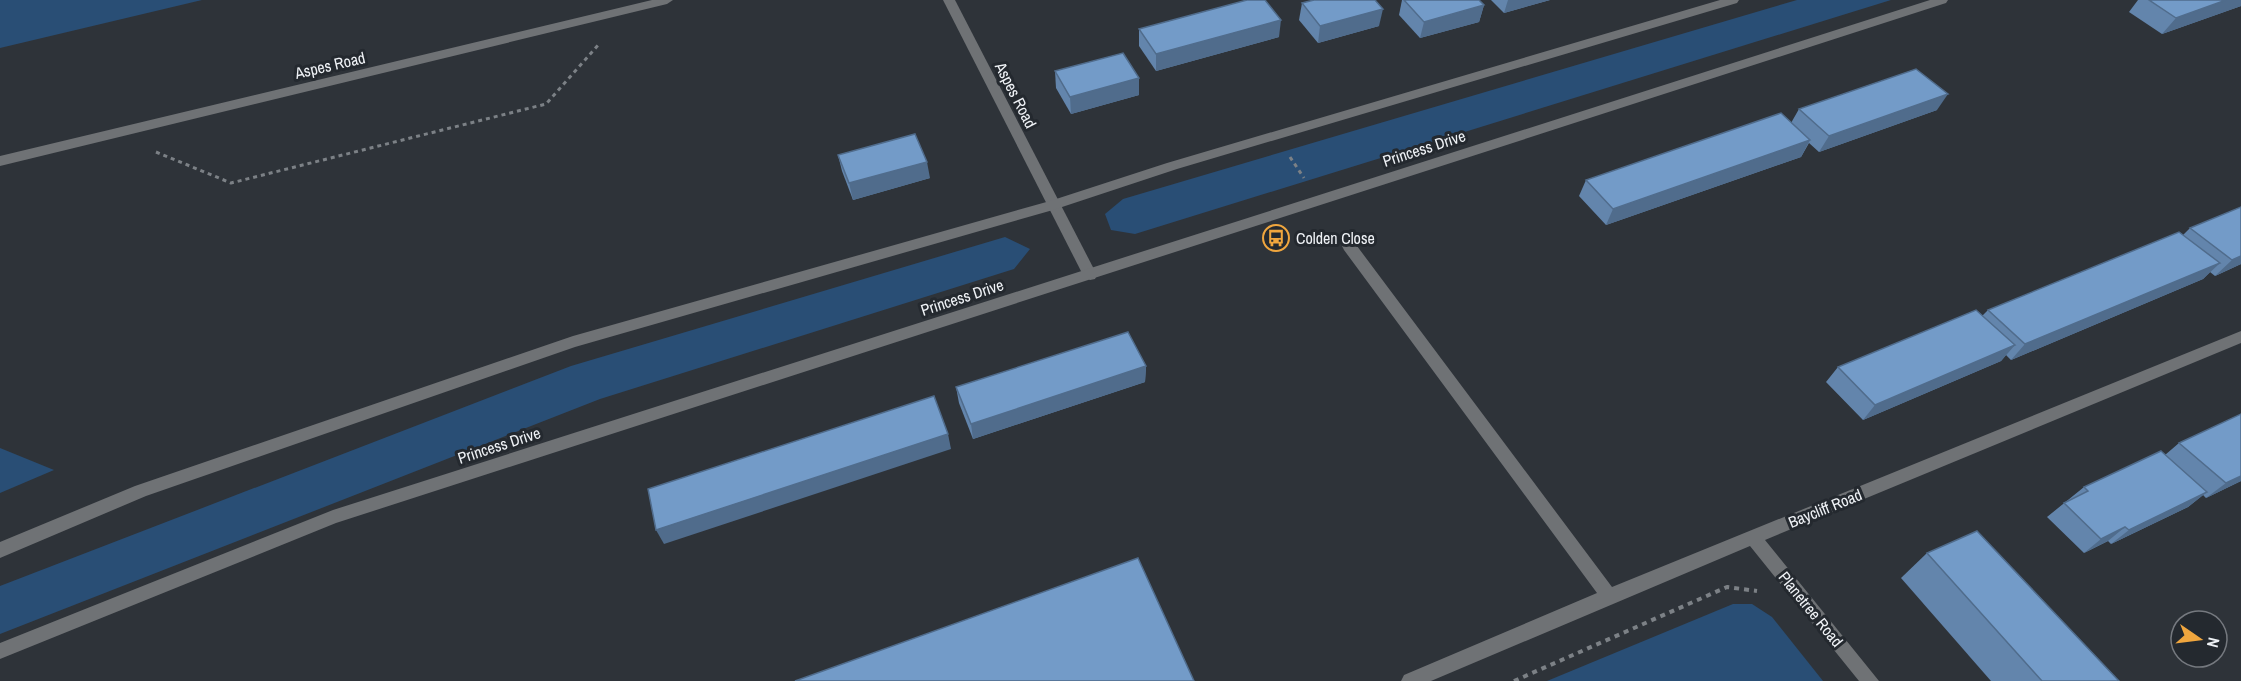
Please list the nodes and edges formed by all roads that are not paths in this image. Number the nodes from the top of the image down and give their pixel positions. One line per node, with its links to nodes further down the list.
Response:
1 (667, 0): 5 (street, Aspes Road)
2 (949, 0): 6 (street, Aspes Road)
3 (1733, 0): 6 (street)
4 (1942, 0): 8 (street, Princess Drive)
5 (0, 161)
6 (1053, 205): 8 (street, Aspes Road); 11 (street)
7 (1349, 246): 12 (street)
8 (1090, 275): 13 (street, Princess Drive)
9 (2241, 337): 10 (street, Baycliff Road)
10 (1753, 537): 12 (street, Baycliff Road); 15 (street, Planetree Road)
11 (0, 550)
12 (1609, 596): 14 (street, Baycliff Road)
13 (0, 651)
14 (1410, 681)
15 (1870, 681)

